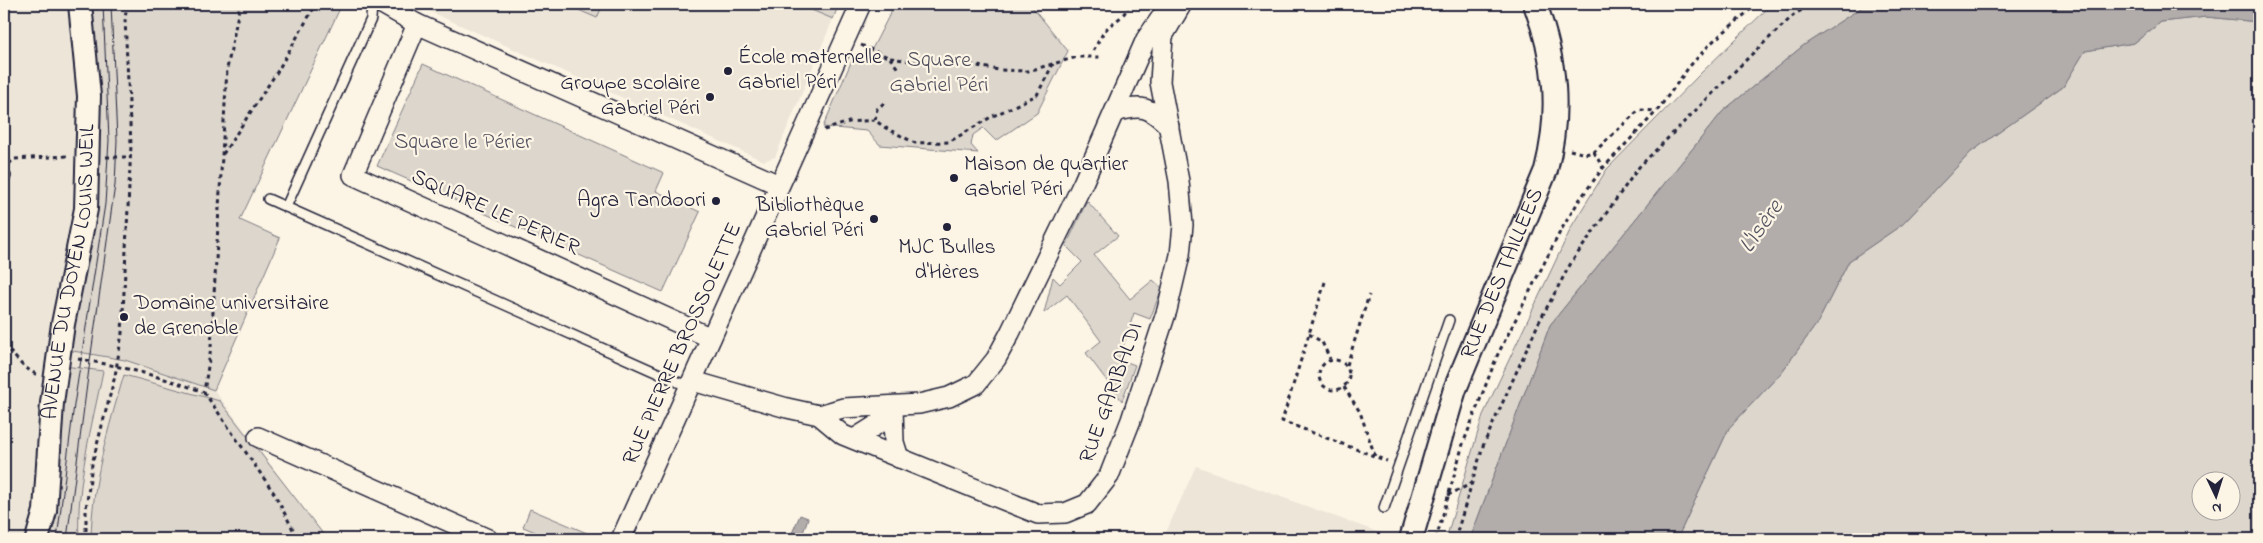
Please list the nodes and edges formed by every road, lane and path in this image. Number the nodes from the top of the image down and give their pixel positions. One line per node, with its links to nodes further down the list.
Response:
1 (80, 4): 43 (street, AVENUE DU DOYEN LOUIS WEIL)
2 (127, 4): 31 (path)
3 (240, 4): 28 (path)
4 (316, 4): 28 (path)
5 (372, 4): 36 (lane)
6 (382, 4): 13 (street)
7 (862, 4): 14 (street, RUE PIERRE BROSSOLETTE)
8 (1128, 4): 15 (path)
9 (1180, 4): 22 (street); 25 (street, RUE GARIBALDI)
10 (1535, 4): 26 (street, RUE DES TAILLÉES)
11 (1757, 4): 21 (path)
12 (1812, 4): 58 (path)
13 (417, 24): 34 (street); 41 (street, SQUARE LE PERIER)
14 (846, 38): 17 (path); 24 (street, RUE PIERRE BROSSOLETTE)
15 (1093, 50)
16 (1102, 57): 18 (path)
17 (890, 58): 18 (path); 19 (path)
18 (1053, 64): 23 (path)
19 (899, 70)
20 (884, 103): 23 (path)
21 (1657, 111): 27 (path); 32 (path)
22 (1115, 112): 25 (street); 51 (street)
23 (875, 120): 24 (path)
24 (806, 126): 34 (street, RUE PIERRE BROSSOLETTE)
25 (1168, 126): 56 (street, RUE GARIBALDI)
26 (1552, 146): 27 (path); 68 (street, RUE DES TAILLÉES)
27 (1594, 152): 32 (path)
28 (222, 154): 50 (path)
29 (76, 156): 33 (path)
30 (103, 156): 31 (path)
31 (130, 157): 46 (path)
32 (1603, 168): 59 (path)
33 (4, 174)
34 (779, 185): 41 (street, RUE PIERRE BROSSOLETTE)
35 (268, 199): 36 (lane)
36 (286, 207): 48 (lane)
37 (1326, 282): 40 (path)
38 (1369, 295): 45 (path)
39 (1449, 320): 57 (lane)
40 (1309, 334): 44 (path); 55 (path)
41 (711, 338): 48 (street, RUE PIERRE BROSSOLETTE)
42 (4, 345): 47 (path)
43 (58, 356): 46 (path); 63 (street, AVENUE DU DOYEN LOUIS WEIL)
44 (1330, 360): 45 (path); 49 (path)
45 (1347, 365): 49 (path)
46 (117, 366): 50 (path); 64 (path)
47 (42, 378)
48 (691, 384): 52 (street); 67 (street, RUE PIERRE BROSSOLETTE)
49 (1344, 387): 55 (path)
50 (204, 392): 65 (path)
51 (893, 407): 52 (street); 54 (street); 56 (street)
52 (819, 415): 54 (street, RUE GARIBALDI)
53 (258, 437): 66 (street)
54 (854, 440): 56 (street, RUE GARIBALDI)
55 (1375, 457): 57 (path)
56 (899, 458)
57 (1399, 466): 60 (lane)
58 (1471, 484): 59 (path); 70 (path)
59 (1448, 496): 69 (path)
60 (1384, 508)
61 (4, 534): 62 (path)
62 (8, 539)
63 (37, 539)
64 (86, 539)
65 (298, 539)
66 (488, 539)
67 (621, 539)
68 (1411, 539)
69 (1436, 539)
70 (1455, 539)

